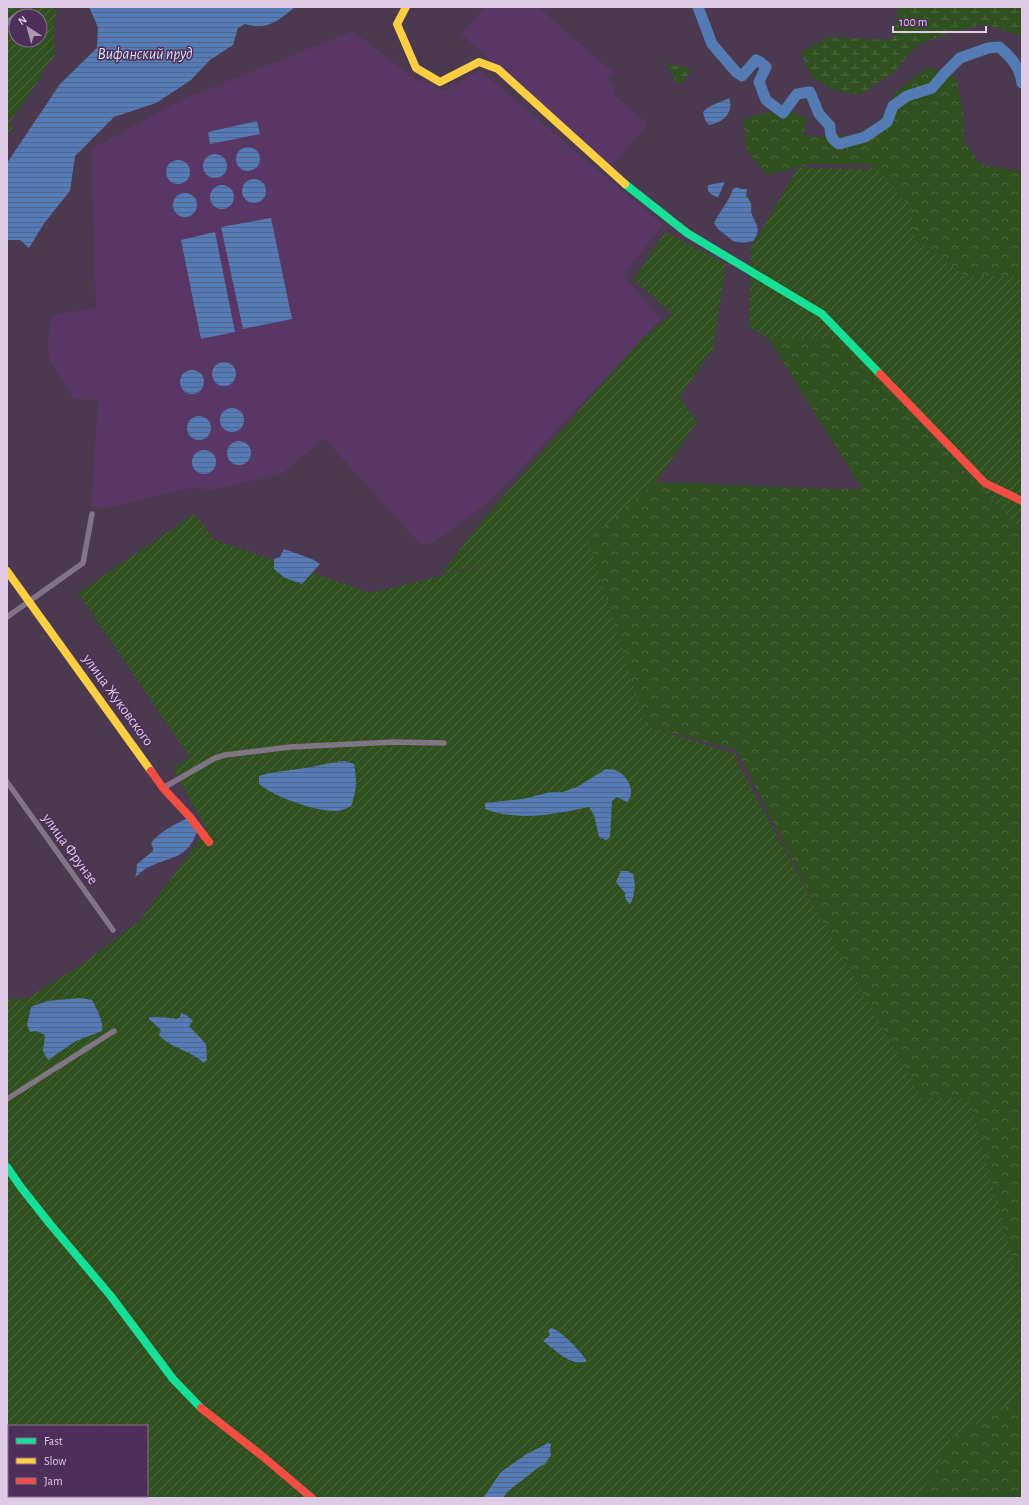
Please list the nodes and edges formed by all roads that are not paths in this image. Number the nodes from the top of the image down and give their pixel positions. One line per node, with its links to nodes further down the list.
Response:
1 (406, 7): 2 (street)
2 (1022, 501)
3 (92, 514): 5 (street)
4 (7, 571): 5 (street, улица Жуковского)
5 (29, 601): 6 (street); 9 (street, улица Жуковского)
6 (7, 617)
7 (444, 743): 9 (street)
8 (7, 782): 11 (street, улица Фрунзе)
9 (163, 788): 10 (street, улица Жуковского)
10 (209, 842)
11 (113, 930)
12 (114, 1030): 13 (street)
13 (7, 1099)
14 (7, 1168): 15 (street)
15 (312, 1498)

